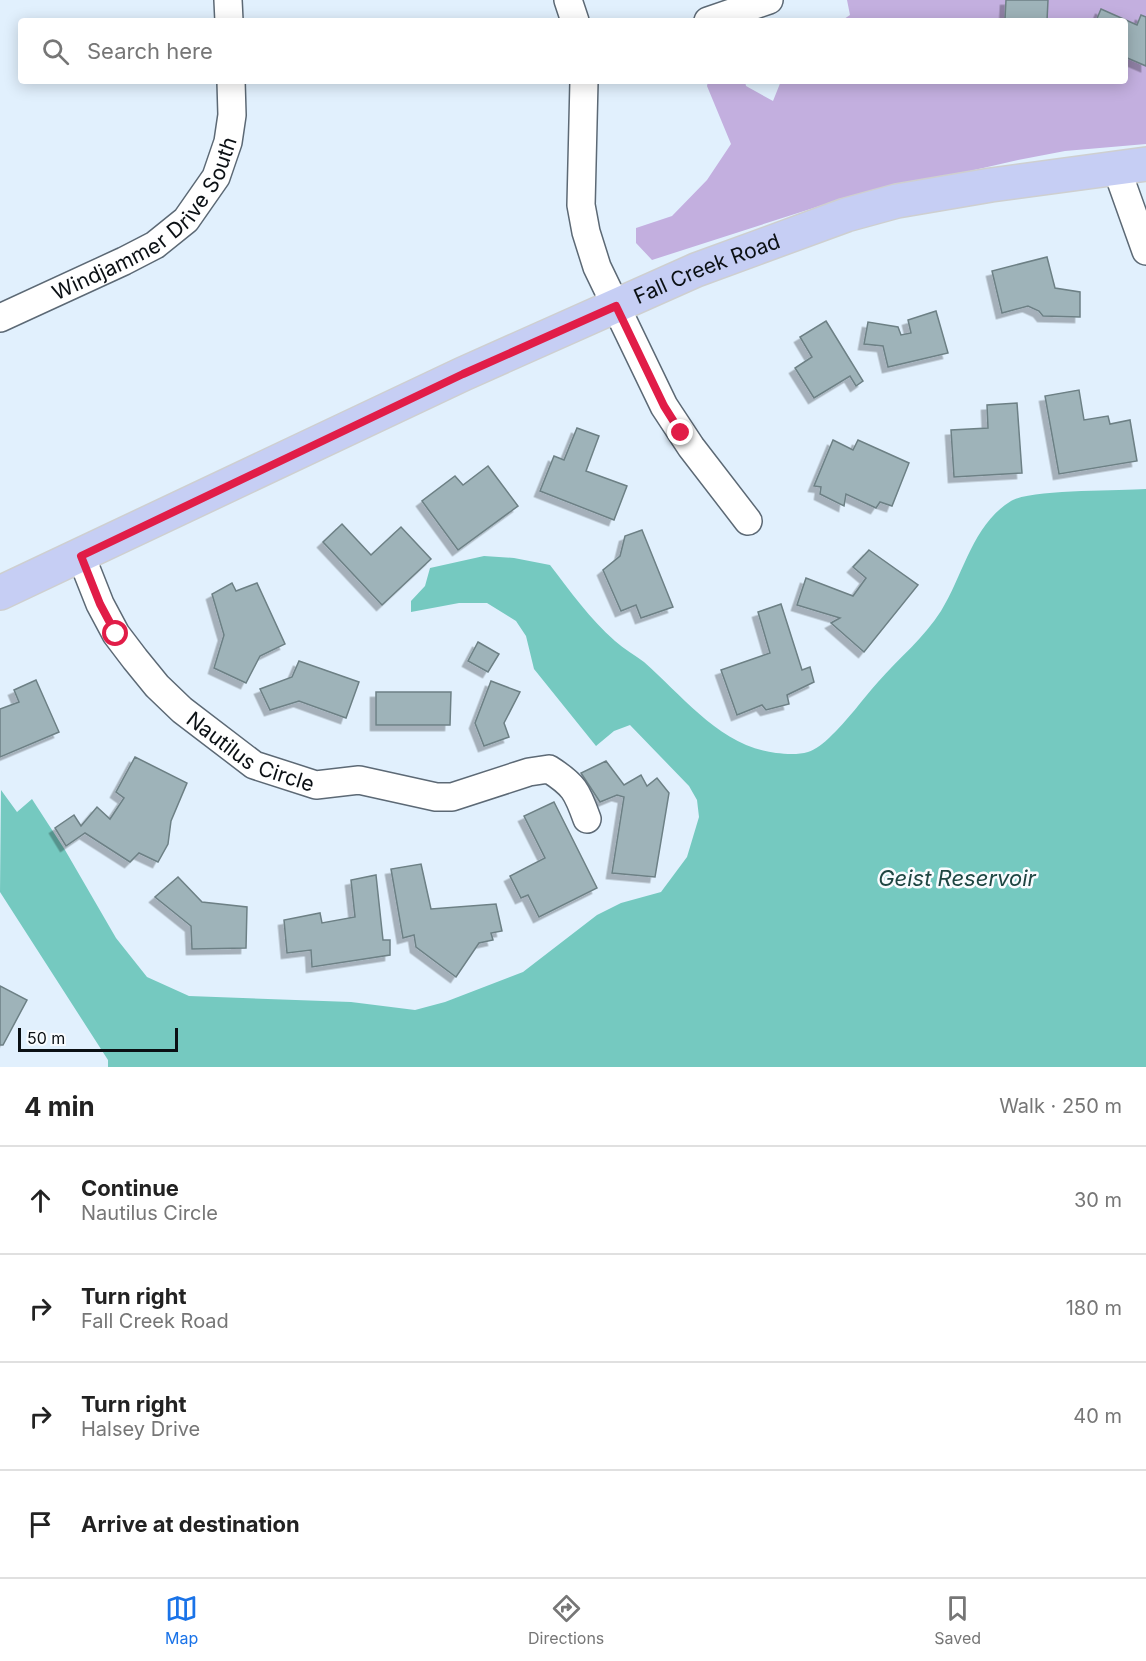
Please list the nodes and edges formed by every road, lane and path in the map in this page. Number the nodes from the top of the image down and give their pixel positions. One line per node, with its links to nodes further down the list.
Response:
1 (228, 0): 4 (street)
2 (568, 0): 5 (street)
3 (769, 0): 6 (street)
4 (229, 18)
5 (574, 18)
6 (717, 18)
7 (231, 84): 12 (street, Windjammer Drive South)
8 (584, 84): 11 (street)
9 (1131, 166): 10 (street); 11 (main road, Fall Creek Road)
10 (1146, 251)
11 (616, 306): 13 (street); 14 (main road, Fall Creek Road)
12 (0, 318)
13 (748, 520)
14 (81, 556): 15 (main road, Fall Creek Road); 16 (street, Nautilus Circle)
15 (0, 593)
16 (586, 819)

